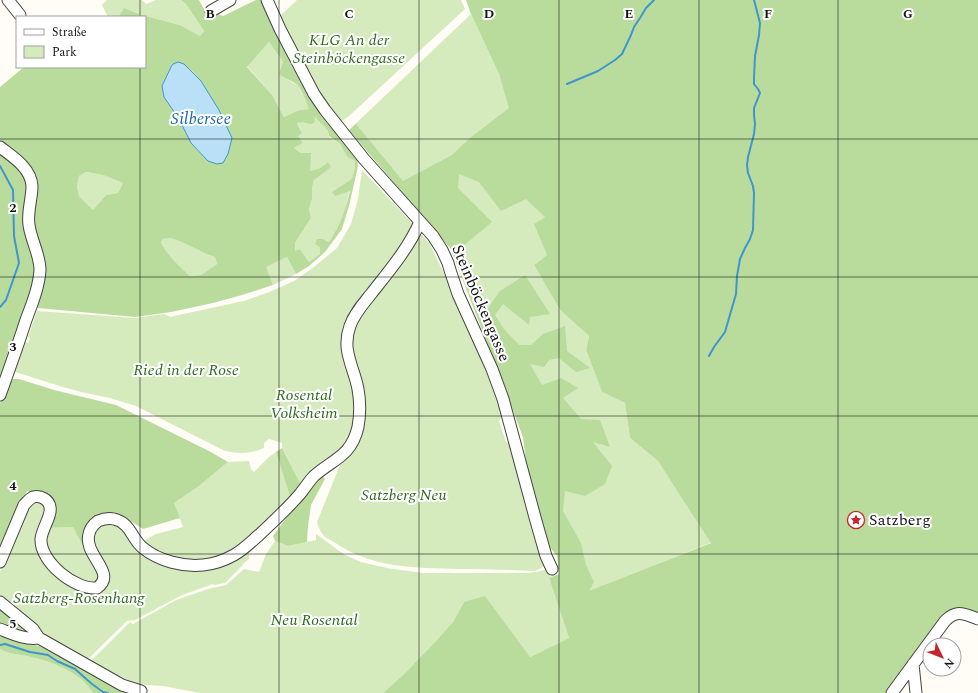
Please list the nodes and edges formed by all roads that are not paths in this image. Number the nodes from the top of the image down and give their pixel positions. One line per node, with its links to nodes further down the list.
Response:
1 (230, 0): 4 (street)
2 (267, 0): 7 (street, Steinböckengasse)
3 (10, 1): 5 (street)
4 (211, 11)
5 (20, 15)
6 (0, 147): 8 (street)
7 (420, 222): 9 (street); 10 (street, Steinböckengasse)
8 (0, 395)
9 (0, 562)
10 (552, 569)
11 (0, 602): 14 (street)
12 (978, 619): 15 (street)
13 (0, 629): 14 (street)
14 (39, 638): 16 (street)
15 (913, 664): 17 (street); 18 (street)
16 (141, 691)
17 (892, 693)
18 (916, 693)

